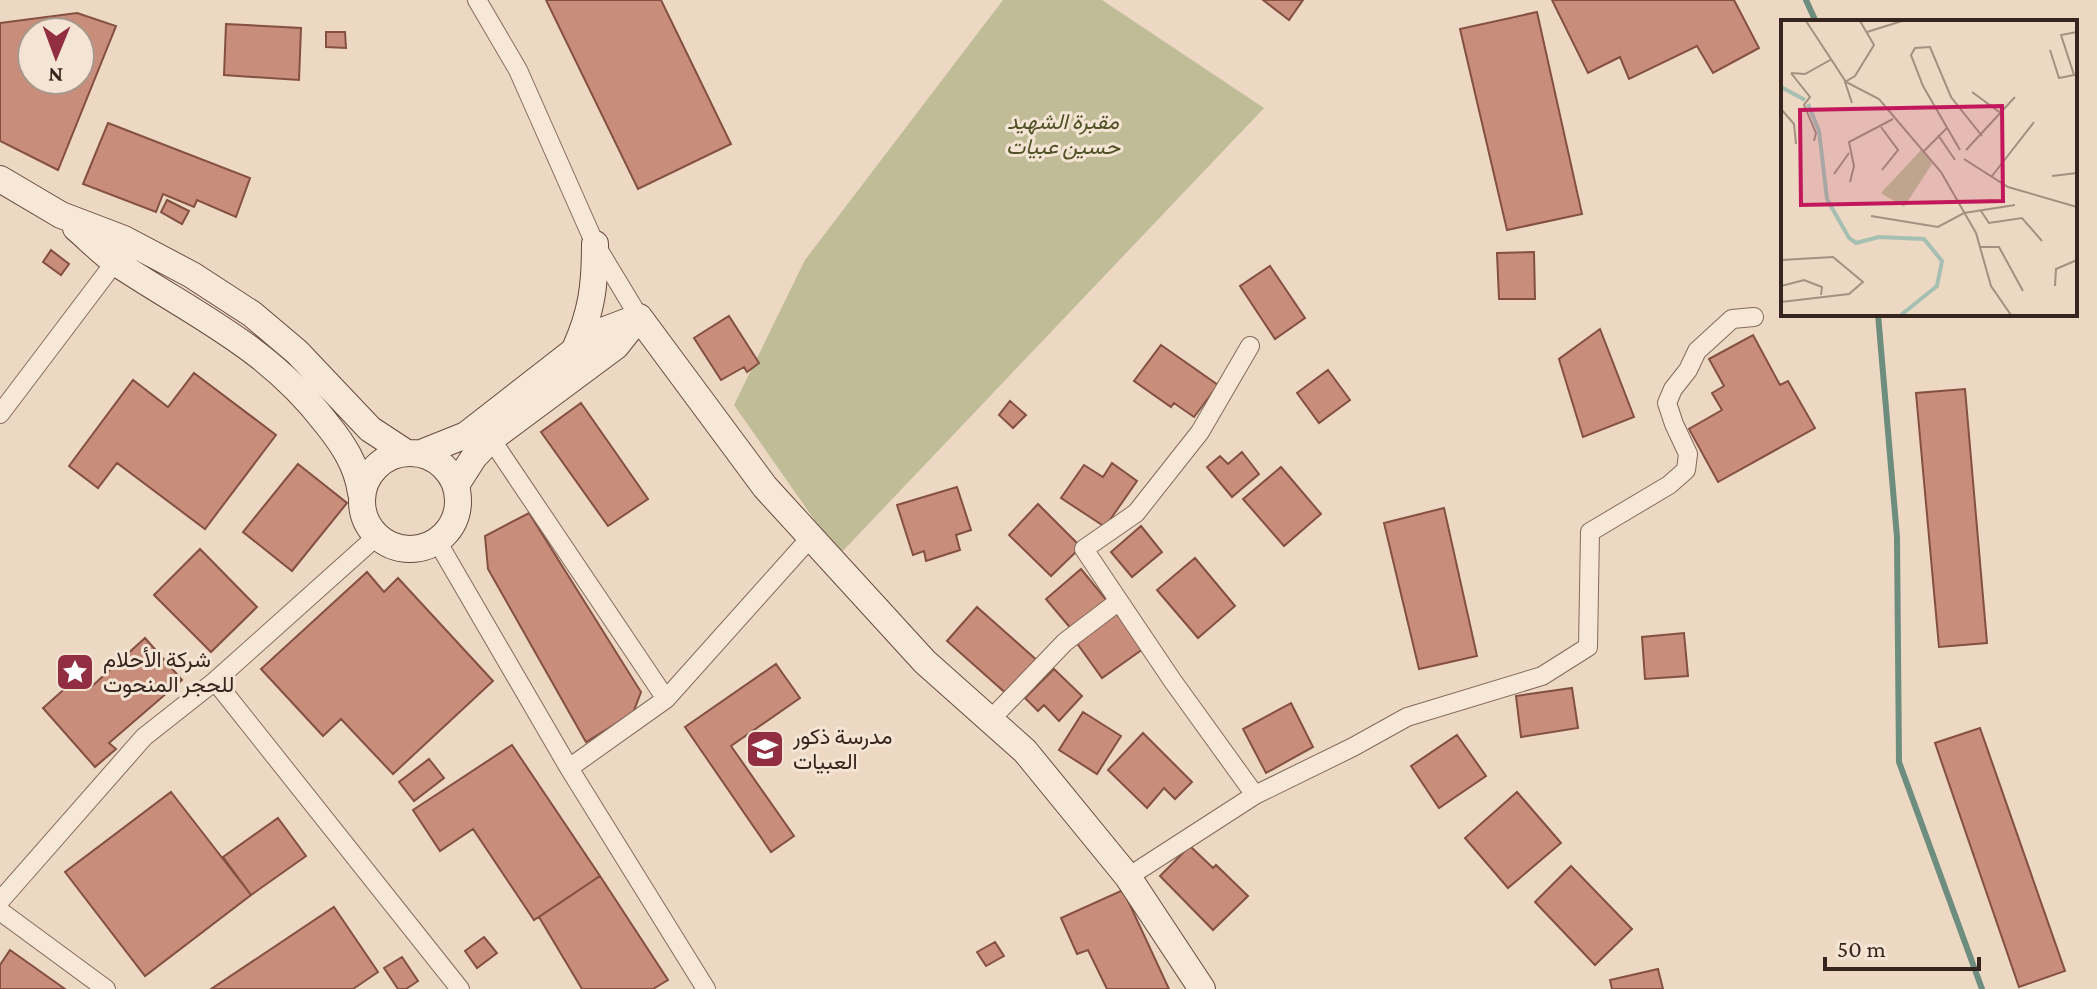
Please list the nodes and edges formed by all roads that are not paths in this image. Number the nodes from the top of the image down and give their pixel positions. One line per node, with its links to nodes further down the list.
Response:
1 (477, 0): 4 (street)
2 (0, 179): 3 (street)
3 (61, 215): 5 (street); 12 (street)
4 (595, 244): 6 (street); 9 (street)
5 (115, 262): 10 (street); 14 (street)
6 (639, 317): 9 (street); 11 (street); 16 (street)
7 (1754, 317): 23 (street)
8 (1250, 346): 18 (street)
9 (575, 349): 12 (street)
10 (0, 414)
11 (491, 439): 13 (street); 20 (street)
12 (413, 453): 13 (street); 14 (street)
13 (456, 485): 17 (street)
14 (361, 493): 15 (street)
15 (377, 536): 17 (street); 19 (street)
16 (811, 537): 20 (street); 21 (street)
17 (437, 541): 22 (street)
18 (1119, 601): 21 (street); 23 (street)
19 (215, 681): 25 (street); 28 (street)
20 (666, 699): 22 (street)
21 (990, 720): 24 (street)
22 (569, 768): 29 (street)
23 (1255, 795): 24 (street)
24 (1128, 877): 30 (street)
25 (0, 901)
26 (0, 911): 27 (street)
27 (106, 989)
28 (460, 989)
29 (706, 989)
30 (1202, 989)

